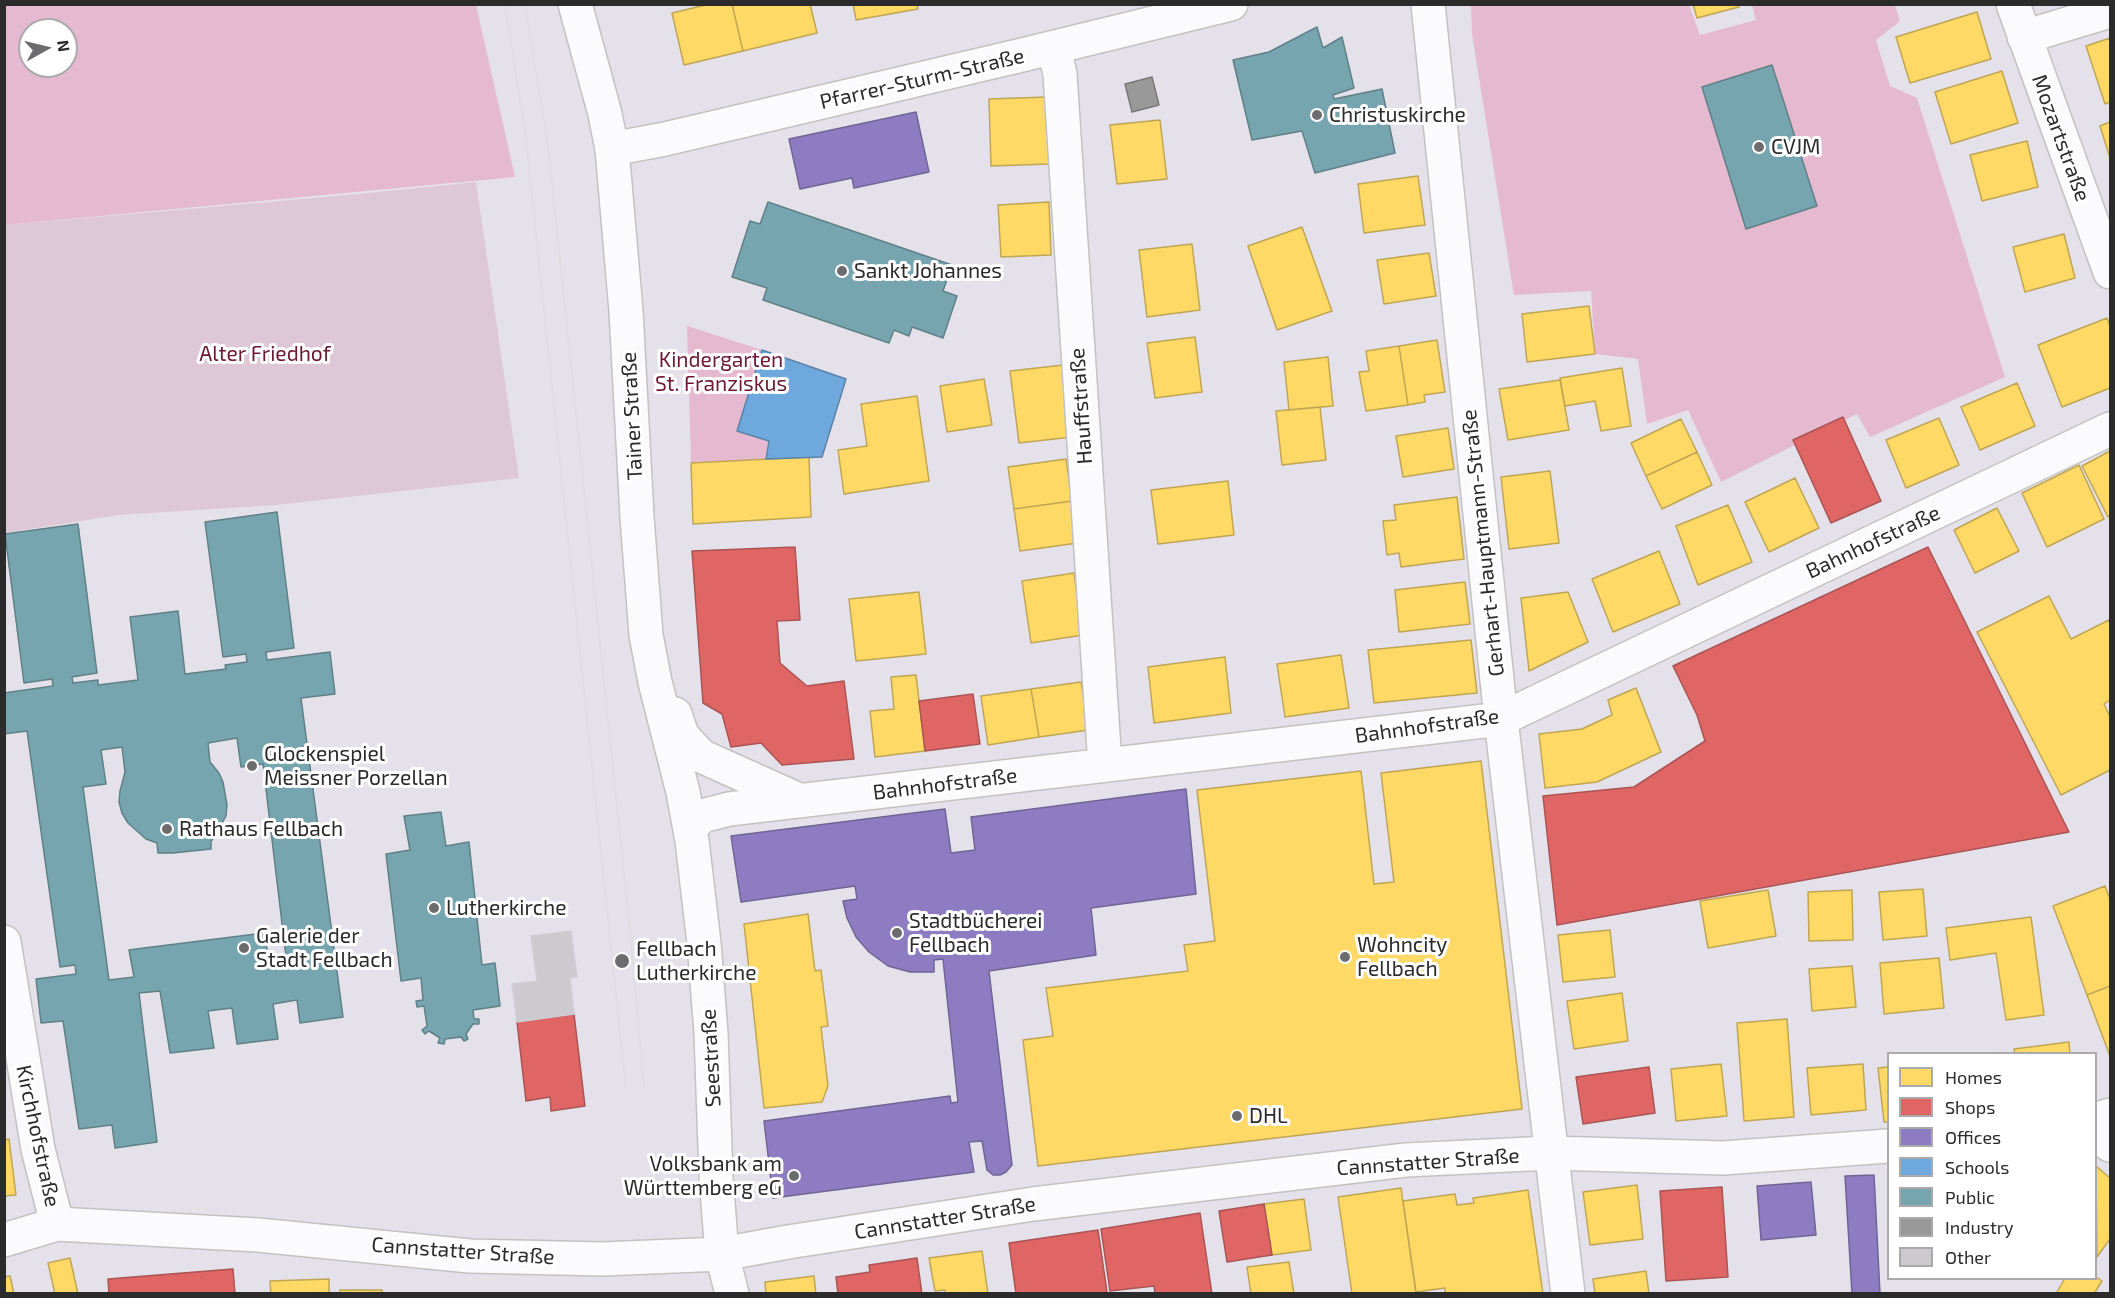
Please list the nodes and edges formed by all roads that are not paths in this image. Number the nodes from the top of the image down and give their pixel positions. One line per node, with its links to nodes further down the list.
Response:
1 (575, 4): 8 (street, Tainer Straße)
2 (1230, 4): 7 (street, Pfarrer-Sturm-Straße)
3 (1428, 4): 12 (street, Gerhart-Hauptmann-Straße)
4 (2013, 4): 6 (street, Mozartstraße)
5 (2110, 11): 6 (street)
6 (2024, 37): 9 (street, Mozartstraße)
7 (1054, 48): 8 (street, Pfarrer-Sturm-Straße); 13 (street, Hauffstraße)
8 (612, 149): 11 (street, Tainer Straße)
9 (2110, 272)
10 (2110, 429): 12 (street, Bahnhofstraße)
11 (655, 682): 14 (street); 15 (street, Tainer Straße)
12 (1501, 719): 13 (street, Bahnhofstraße); 20 (street, Gerhart-Hauptmann-Straße)
13 (1105, 765): 14 (street, Bahnhofstraße)
14 (801, 801): 15 (street, Bahnhofstraße)
15 (690, 828): 23 (street, Seestraße)
16 (4, 942): 21 (street, Kirchhofstraße)
17 (2097, 1136): 18 (street)
18 (2110, 1145)
19 (1887, 1146): 20 (street, Cannstatter Straße)
20 (1550, 1153): 23 (street, Cannstatter Straße); 25 (street, Gerhart-Hauptmann-Straße)
21 (57, 1224): 22 (street, Cannstatter Straße); 23 (street, Cannstatter Straße)
22 (4, 1240)
23 (722, 1254): 24 (street, Seestraße)
24 (732, 1293)
25 (1568, 1293)

